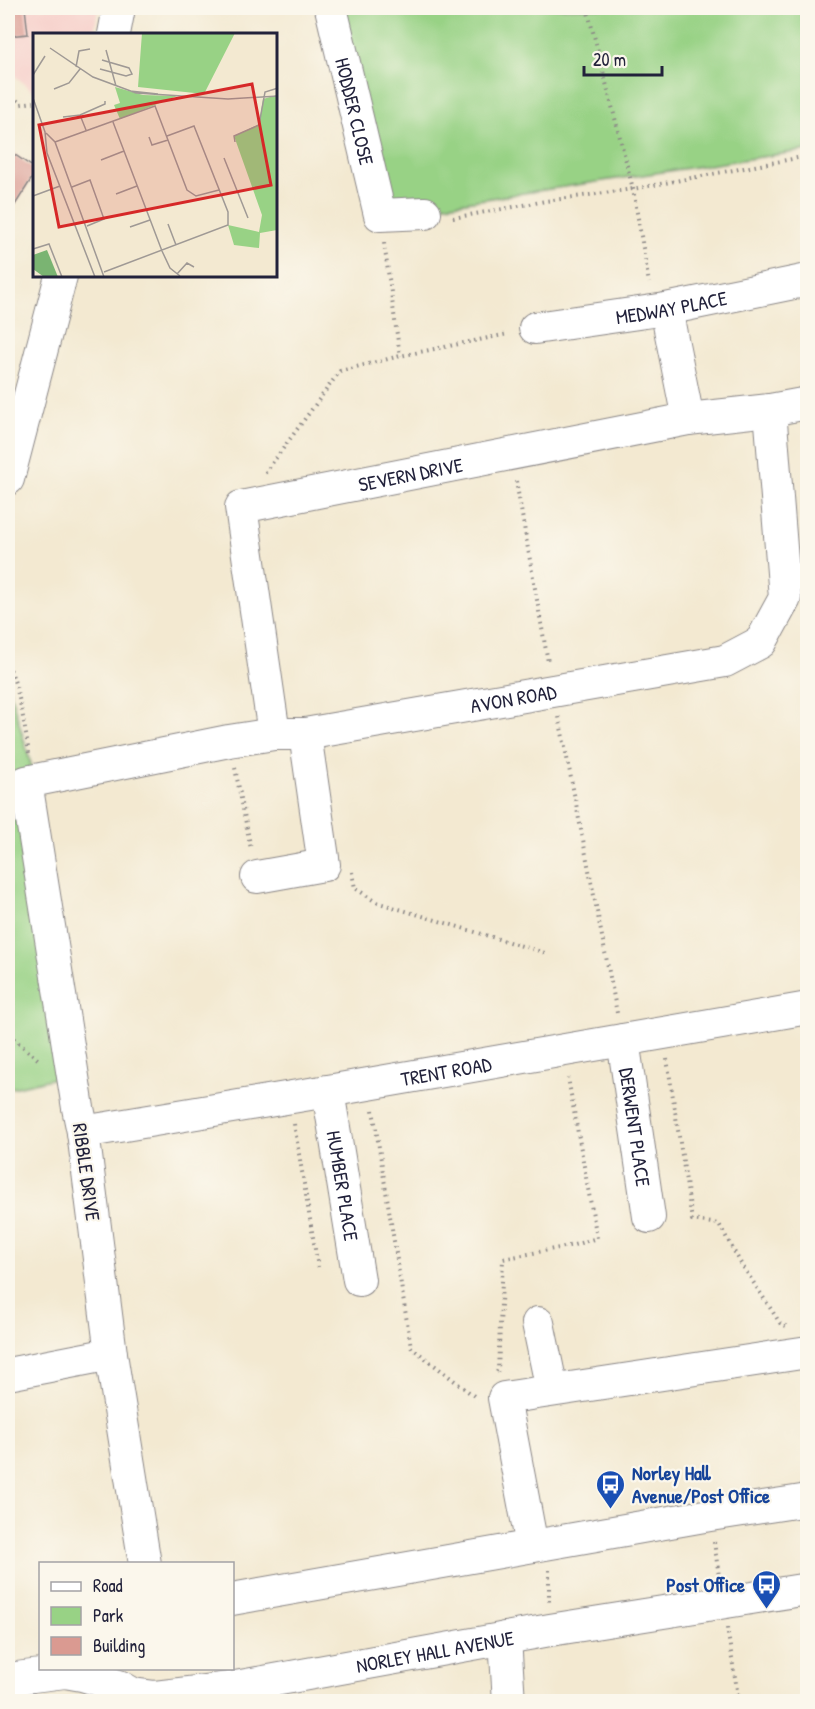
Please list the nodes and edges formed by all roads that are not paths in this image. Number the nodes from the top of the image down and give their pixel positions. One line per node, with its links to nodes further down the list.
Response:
1 (119, 8): 3 (street)
2 (332, 8): 4 (street, HODDER CLOSE)
3 (114, 33)
4 (425, 213)
5 (60, 278): 12 (street)
6 (807, 280): 7 (street, MEDWAY PLACE)
7 (660, 310): 8 (street, MEDWAY PLACE); 11 (street)
8 (535, 328)
9 (807, 403): 10 (street, SEVERN DRIVE)
10 (770, 410): 11 (street, SEVERN DRIVE); 14 (street, AVON ROAD)
11 (688, 419): 13 (street, SEVERN DRIVE)
12 (8, 479)
13 (274, 734): 14 (street, AVON ROAD); 15 (street, AVON ROAD)
14 (305, 734): 16 (street)
15 (30, 781): 20 (street, RIBBLE DRIVE)
16 (257, 877)
17 (807, 1008): 18 (street, TRENT ROAD)
18 (623, 1040): 19 (street, TRENT ROAD); 21 (street, DERWENT PLACE)
19 (328, 1091): 20 (street, TRENT ROAD); 22 (street, HUMBER PLACE)
20 (83, 1131): 25 (street, RIBBLE DRIVE)
21 (649, 1217)
22 (359, 1280)
23 (538, 1323): 27 (street)
24 (798, 1340): 27 (street)
25 (111, 1354): 26 (street); 30 (street, RIBBLE DRIVE)
26 (8, 1374)
27 (552, 1390): 29 (street)
28 (807, 1500): 29 (street)
29 (540, 1545): 32 (street)
30 (145, 1562)
31 (807, 1589): 33 (street, NORLEY HALL AVENUE)
32 (234, 1599)
33 (505, 1638): 35 (street, NORLEY HALL AVENUE); 37 (street)
34 (69, 1670): 35 (street, NORLEY HALL AVENUE); 36 (street, NORLEY HALL AVENUE)
35 (114, 1677)
36 (8, 1679)
37 (509, 1701)

